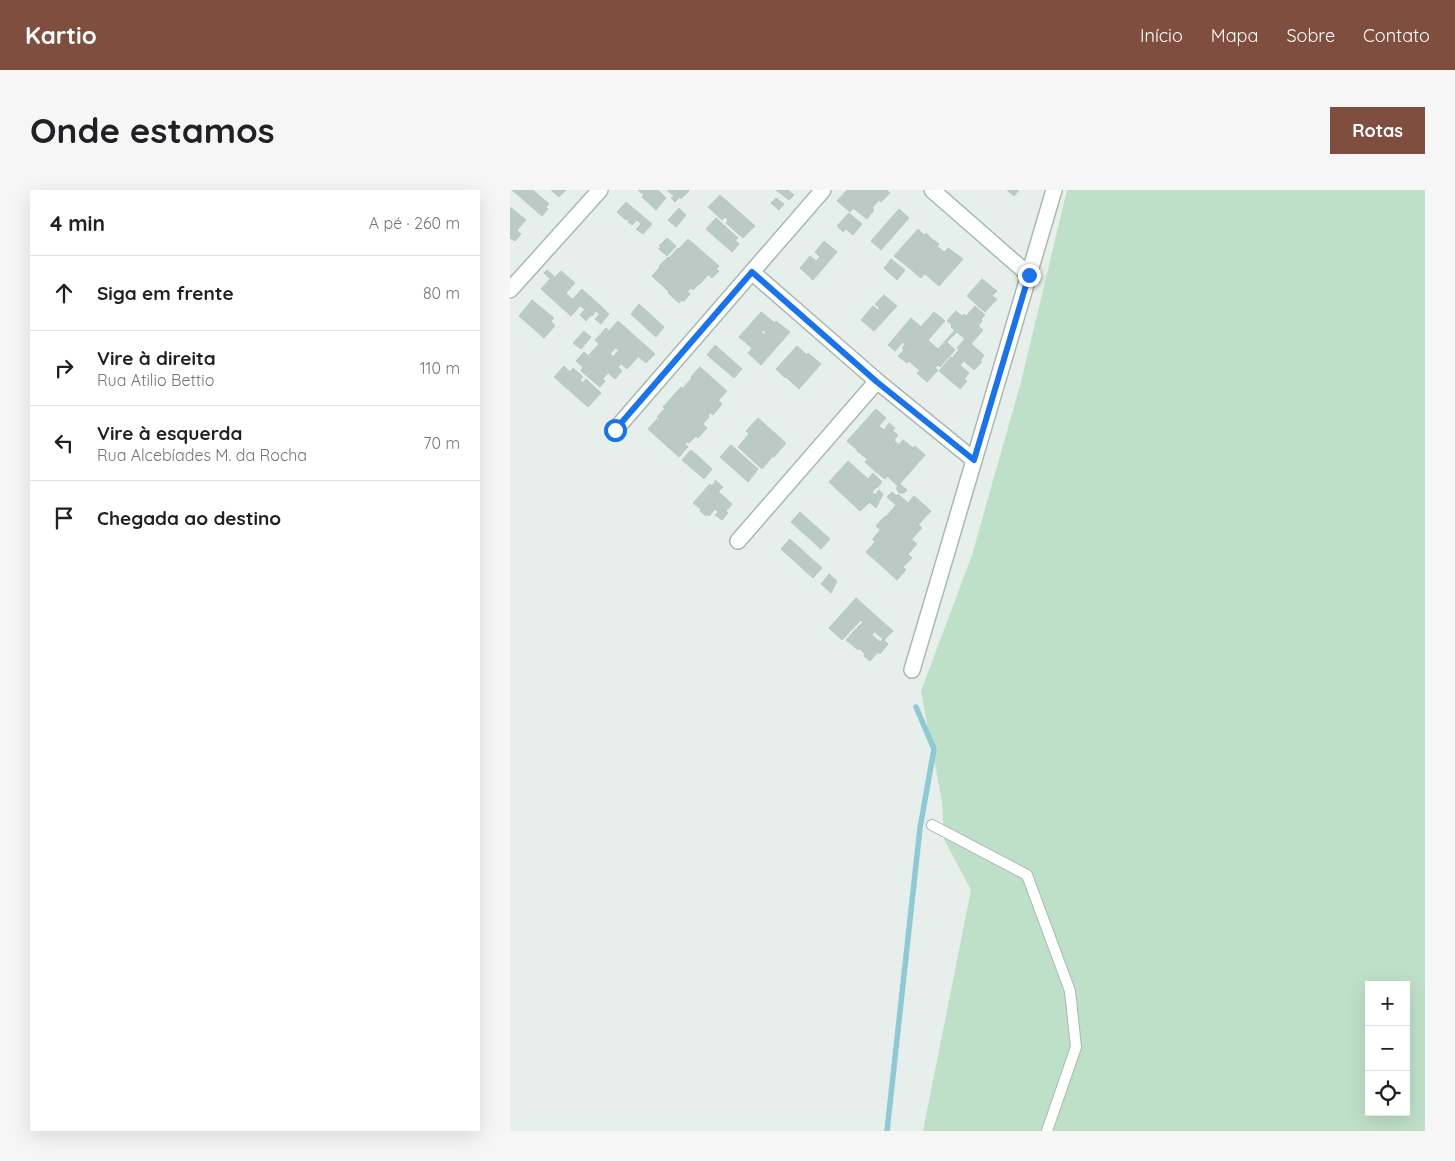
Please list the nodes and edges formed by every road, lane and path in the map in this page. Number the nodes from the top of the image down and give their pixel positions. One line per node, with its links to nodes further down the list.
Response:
1 (600, 190): 7 (street)
2 (824, 190): 5 (street)
3 (932, 190): 6 (street)
4 (1054, 190): 6 (street)
5 (752, 272): 8 (street); 9 (street)
6 (1029, 275): 10 (street)
7 (510, 290)
8 (877, 382): 10 (street); 11 (street)
9 (615, 430)
10 (974, 460): 12 (street)
11 (738, 541)
12 (912, 670)
13 (932, 825): 14 (lane)
14 (1047, 1131)

